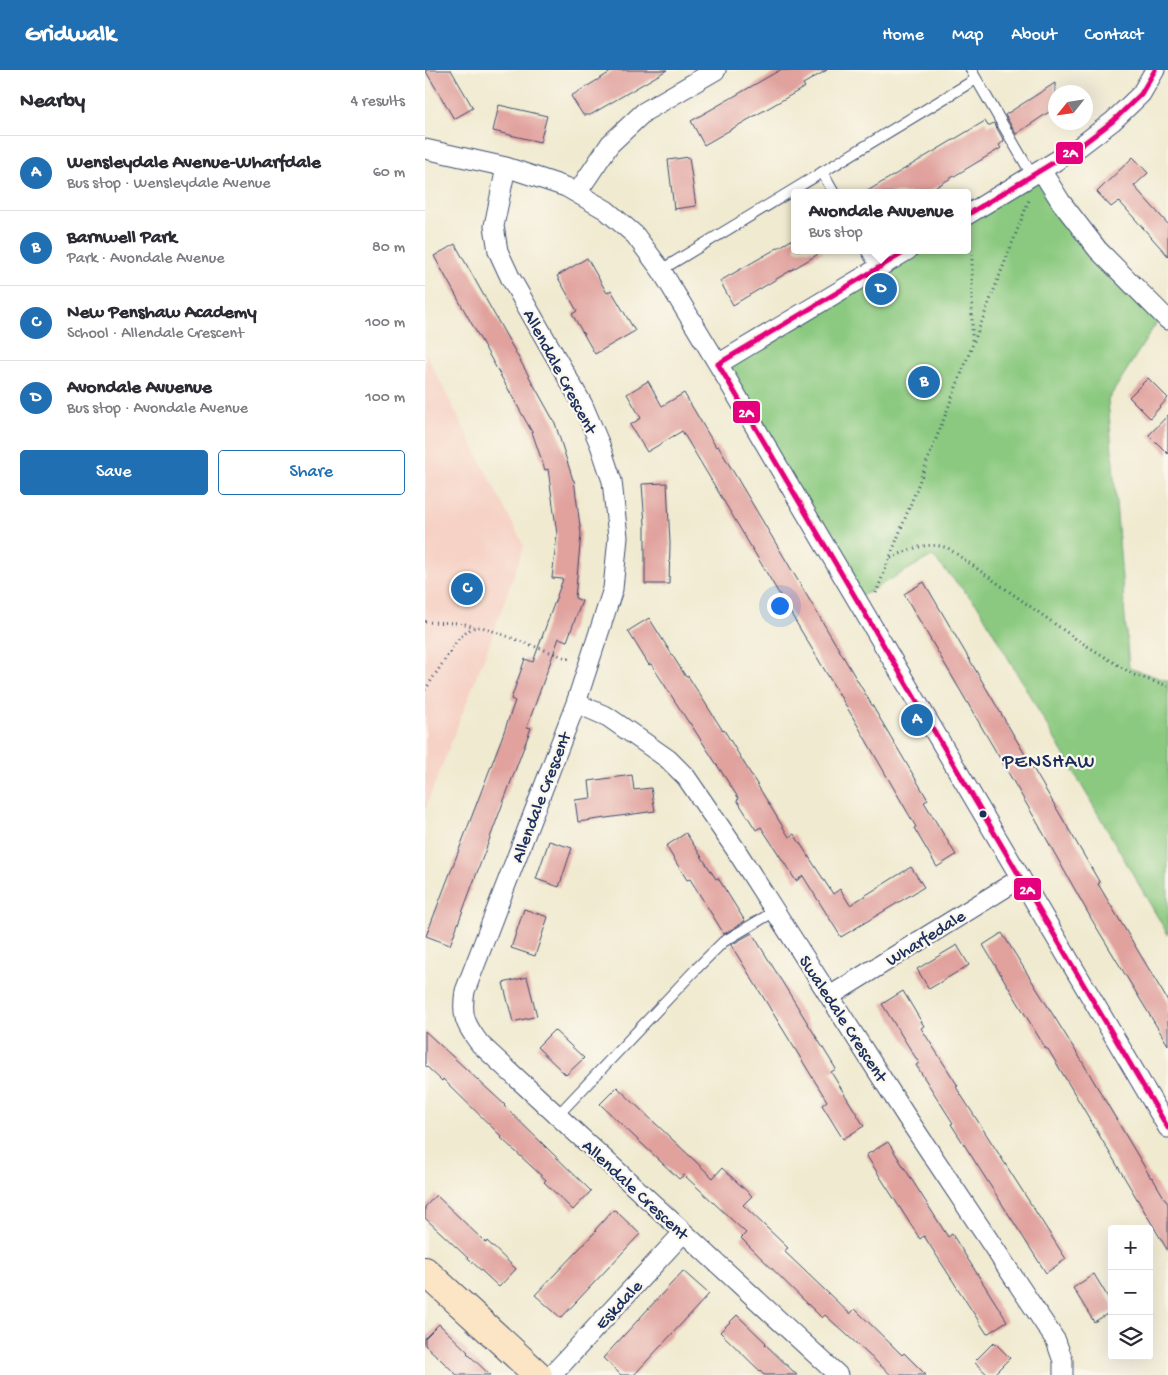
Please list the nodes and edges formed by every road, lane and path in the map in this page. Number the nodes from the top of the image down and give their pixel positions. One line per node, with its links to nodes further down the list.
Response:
1 (716, 70): 11 (street)
2 (1155, 70): 7 (street)
3 (974, 75): 6 (lane); 7 (lane)
4 (425, 149): 5 (street)
5 (506, 167): 11 (street); 25 (street, Allendale Crescent)
6 (822, 172): 8 (lane); 9 (lane)
7 (1037, 173): 12 (street); 18 (street); 19 (path)
8 (794, 189)
9 (831, 189)
10 (791, 191): 17 (lane)
11 (577, 193): 17 (street)
12 (971, 213)
13 (868, 254): 16 (lane)
14 (901, 254): 16 (street)
15 (971, 254): 19 (path)
16 (877, 269): 20 (street)
17 (661, 270): 20 (street)
18 (1168, 320)
19 (972, 346): 21 (path)
20 (718, 364): 22 (street)
21 (890, 558): 22 (path); 26 (path)
22 (867, 617): 29 (street)
23 (425, 622): 24 (path)
24 (475, 628): 25 (path); 27 (path)
25 (589, 666): 28 (street, Allendale Crescent)
26 (1168, 686)
27 (425, 690)
28 (577, 703): 30 (street, Swaledale Crescent); 32 (street, Allendale Crescent)
29 (1021, 878): 31 (street, Wharfedale); 33 (street)
30 (775, 911): 31 (street, Swaledale Crescent); 32 (lane)
31 (830, 996): 39 (street, Swaledale Crescent)
32 (557, 1116): 34 (street, Allendale Crescent)
33 (1168, 1128)
34 (683, 1233): 37 (street, Eskdale); 38 (street, Allendale Crescent)
35 (425, 1271): 36 (street)
36 (538, 1375)
37 (552, 1375)
38 (838, 1375)
39 (1063, 1375)

